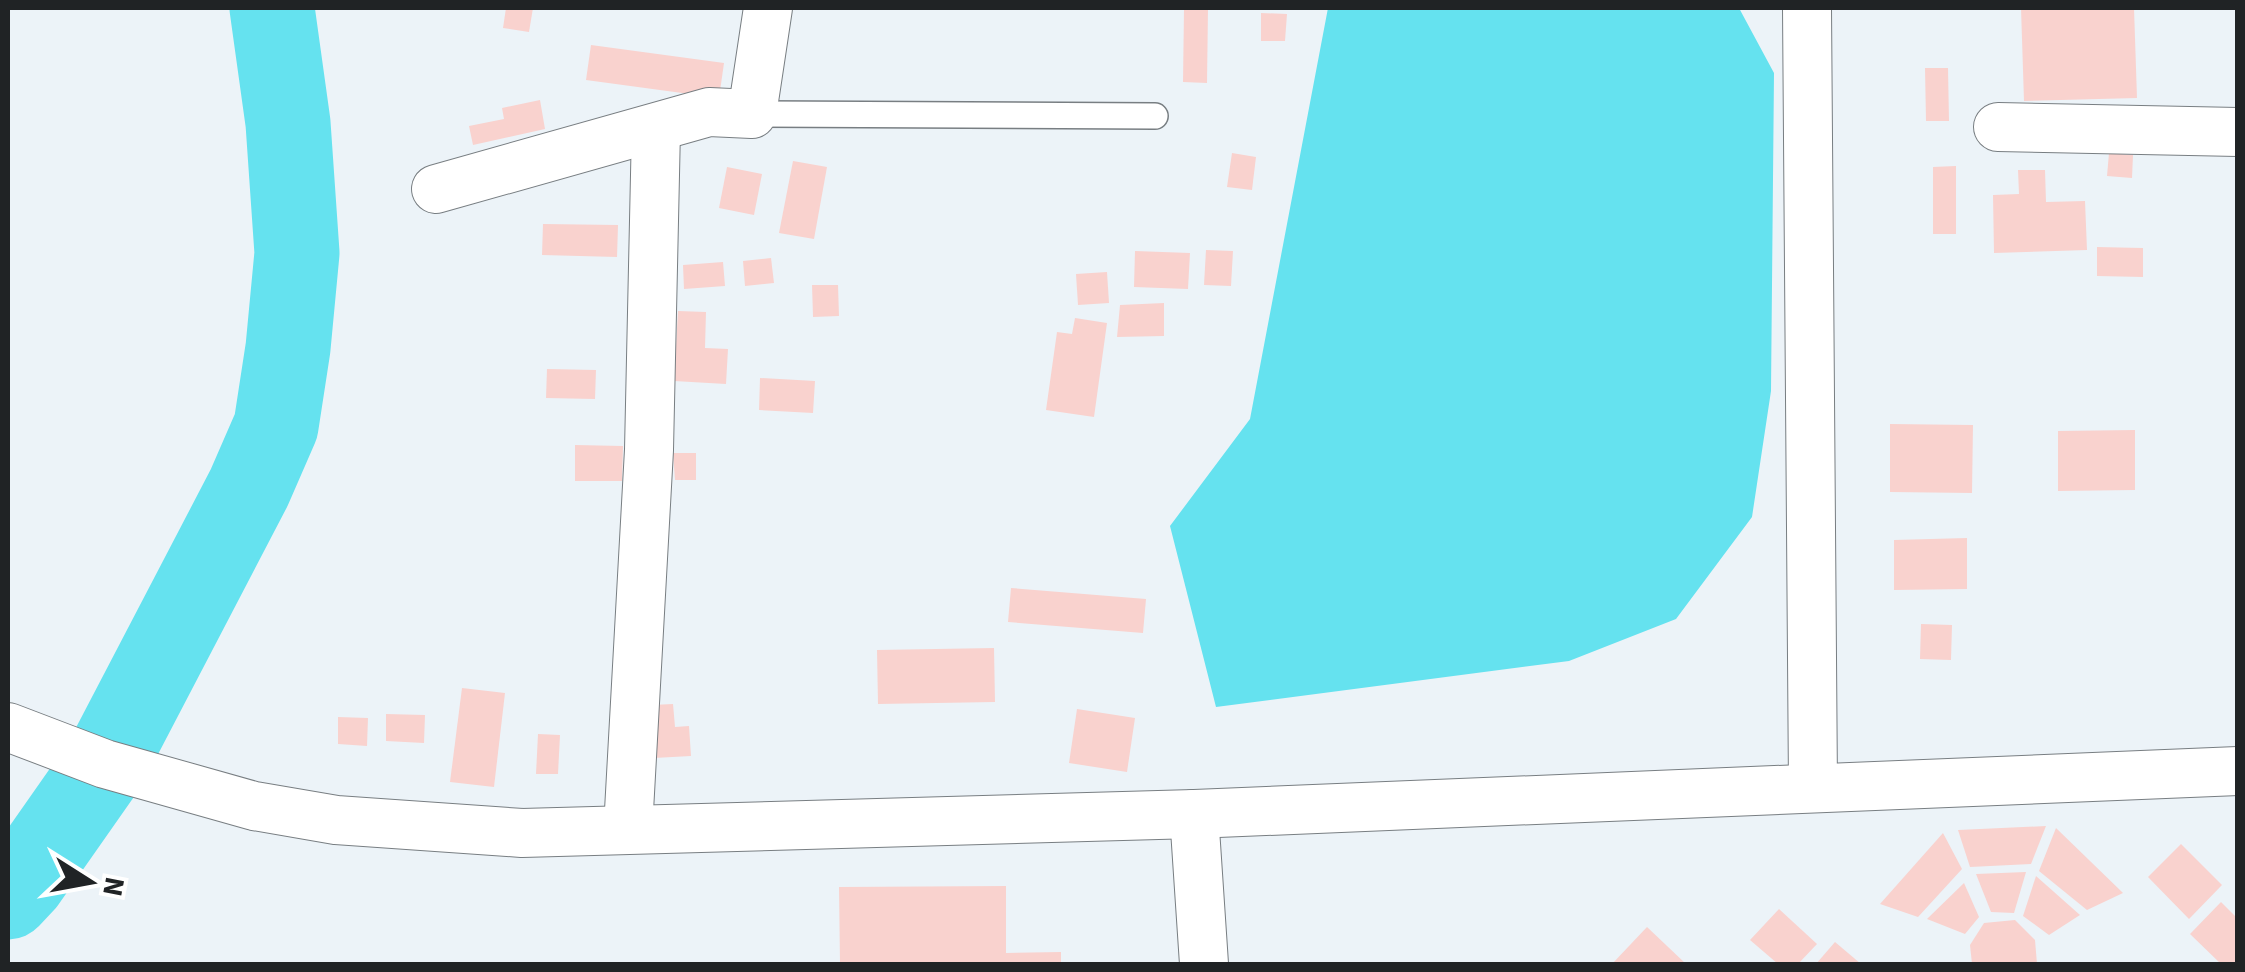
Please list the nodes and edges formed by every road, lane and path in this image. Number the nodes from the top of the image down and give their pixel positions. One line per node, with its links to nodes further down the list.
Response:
1 (768, 8): 3 (street)
2 (1807, 8): 11 (street)
3 (752, 114): 4 (lane); 6 (street)
4 (1156, 116)
5 (1998, 127): 7 (street)
6 (656, 129): 8 (street); 13 (street)
7 (2238, 132)
8 (436, 189)
9 (8, 727): 13 (street)
10 (2238, 771): 11 (street)
11 (1813, 788): 12 (street)
12 (1194, 814): 13 (street); 14 (street)
13 (628, 829)
14 (1204, 964)

